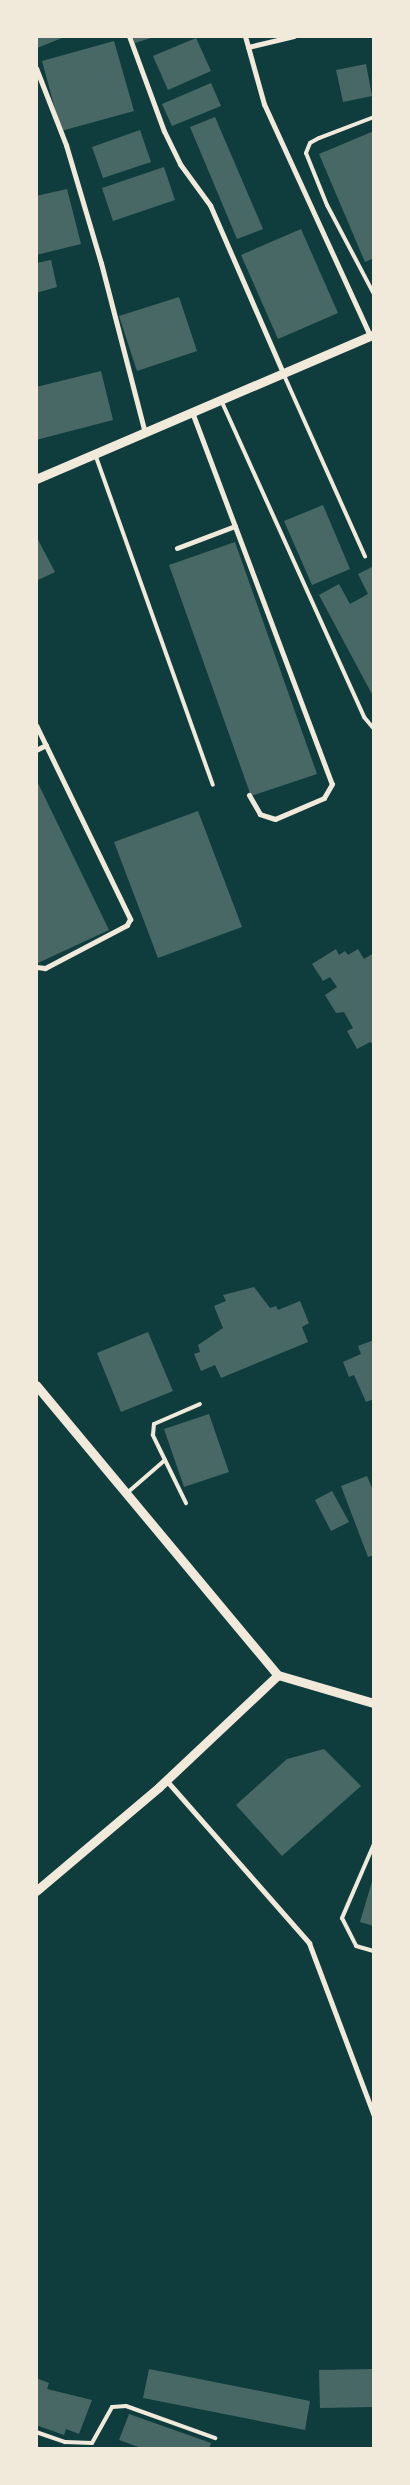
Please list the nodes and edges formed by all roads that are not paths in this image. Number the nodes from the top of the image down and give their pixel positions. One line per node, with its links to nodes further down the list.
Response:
1 (129, 36): 9 (street)
2 (245, 36): 4 (street)
3 (294, 36): 4 (street)
4 (248, 47): 8 (street)
5 (36, 68): 12 (street)
6 (374, 117): 7 (lane)
7 (374, 294)
8 (372, 335): 9 (street)
9 (283, 373): 10 (street); 17 (lane)
10 (221, 400): 11 (street); 19 (lane)
11 (192, 412): 12 (street); 15 (street)
12 (145, 433): 13 (street)
13 (95, 454): 14 (street); 22 (lane)
14 (36, 479)
15 (234, 526): 16 (street); 23 (street)
16 (177, 548)
17 (365, 556)
18 (36, 725): 20 (street)
19 (374, 729)
20 (46, 745): 21 (street); 24 (street)
21 (36, 750)
22 (213, 785)
23 (248, 795)
24 (36, 967)
25 (36, 1385): 28 (street)
26 (200, 1404): 27 (lane)
27 (165, 1460): 28 (lane); 29 (lane)
28 (127, 1493): 30 (street)
29 (186, 1503)
30 (278, 1674): 31 (street); 32 (street)
31 (374, 1704)
32 (166, 1780): 34 (street); 36 (street)
33 (374, 1844): 35 (lane)
34 (36, 1891)
35 (374, 1951)
36 (374, 2116)
37 (36, 2432): 39 (lane)
38 (215, 2438): 39 (lane)
39 (66, 2442): 40 (lane)
40 (63, 2449)

